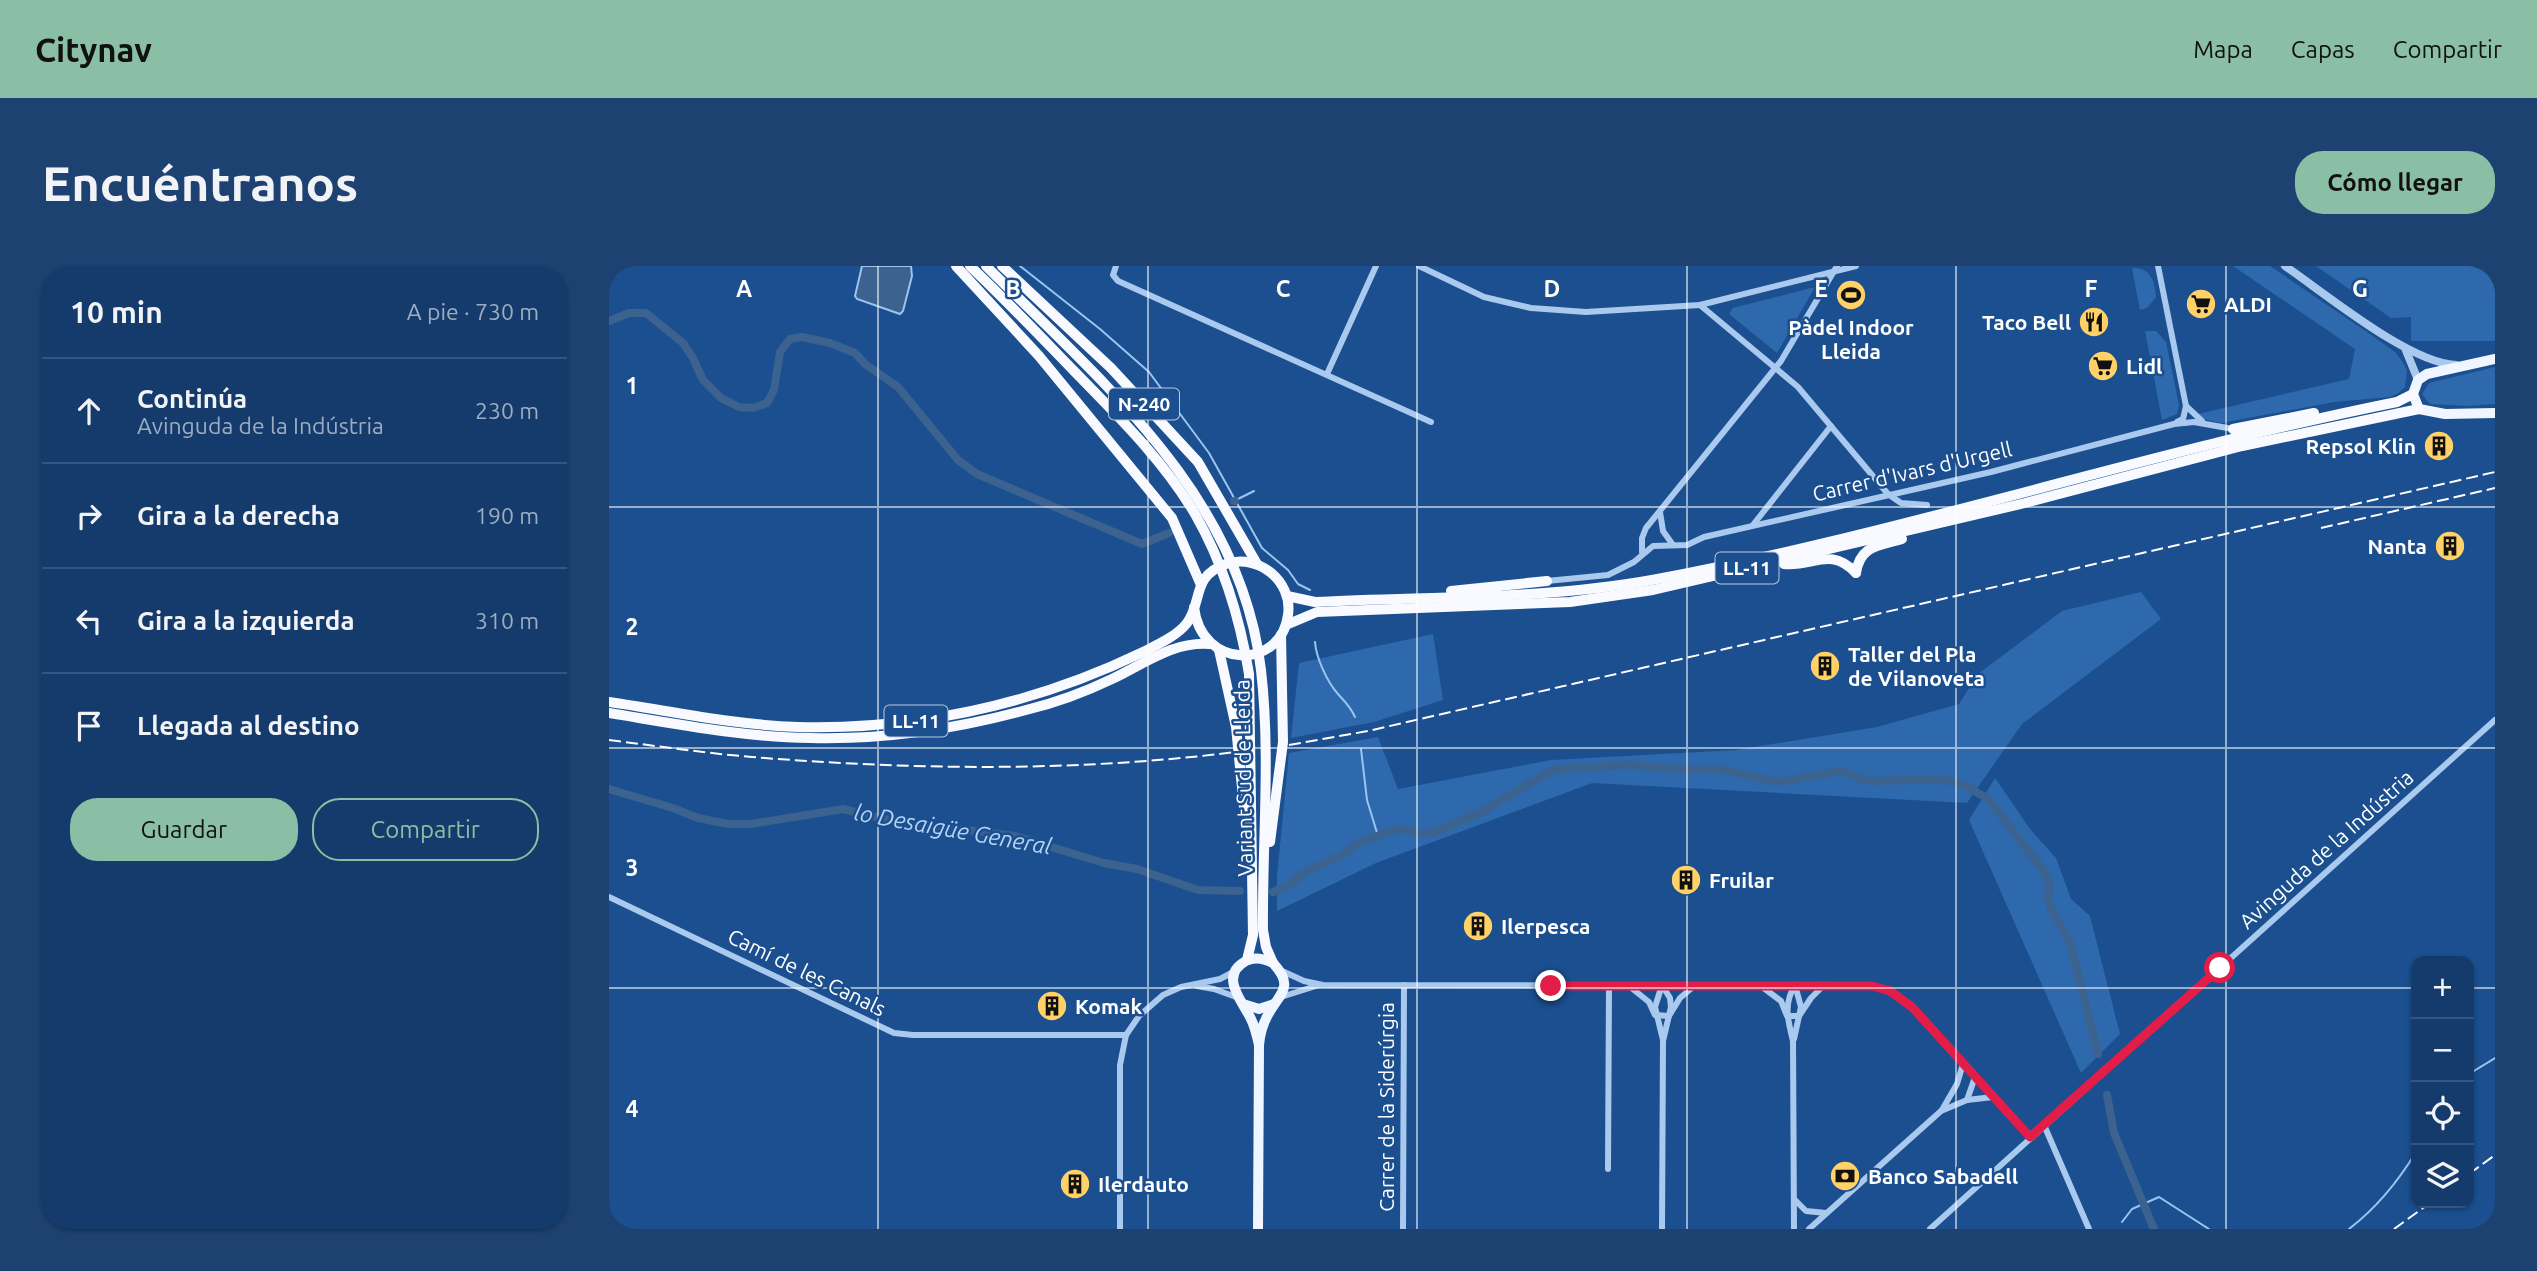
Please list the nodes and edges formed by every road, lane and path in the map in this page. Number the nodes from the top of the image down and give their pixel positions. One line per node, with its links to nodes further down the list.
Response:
1 (956, 266): 39 (highway, N-240)
2 (970, 266): 48 (highway, Variant Sud de Lleida / N-240)
3 (986, 266): 48 (highway, Variant Sud de Lleida / N-240)
4 (1002, 266): 37 (highway, N-240)
5 (1116, 266): 17 (street)
6 (1376, 266): 17 (street)
7 (1419, 266): 12 (street)
8 (1856, 266): 11 (street)
9 (2158, 266): 20 (street)
10 (2285, 266): 13 (street)
11 (1835, 269): 12 (street); 16 (street)
12 (1700, 305): 16 (street)
13 (2405, 348): 15 (street); 18 (street)
14 (2495, 359): 15 (main road)
15 (2462, 365): 18 (main road)
16 (1777, 367): 27 (street); 31 (street)
17 (1327, 374): 24 (street)
18 (2418, 380): 19 (main road)
19 (2413, 394): 21 (highway, LL-11); 22 (main road)
20 (2186, 406): 25 (street); 26 (street)
21 (2380, 406): 28 (highway); 41 (highway, LL-11)
22 (2419, 409): 23 (main road, LL-11); 33 (highway, LL-11)
23 (2495, 413)
24 (1431, 422)
25 (2174, 424): 26 (street, Carrer d'Ivars d'Urgell); 29 (street, Carrer d'Ivars d'Urgell)
26 (2206, 424): 28 (street, Carrer d'Ivars d'Urgell)
27 (1831, 426): 29 (street); 32 (street)
28 (2232, 429)
29 (1888, 494): 30 (street); 32 (street, Carrer d'Ivars d'Urgell)
30 (1927, 505)
31 (1660, 512): 34 (street); 35 (street)
32 (1753, 525): 34 (street, Carrer d'Ivars d'Urgell)
33 (1919, 528): 36 (highway, LL-11); 36 (highway)
34 (1673, 545): 35 (street, Carrer d'Ivars d'Urgell)
35 (1642, 552): 38 (street, Carrer d'Ivars d'Urgell)
36 (1771, 563): 43 (highway, LL-11)
37 (1257, 564): 39 (highway); 40 (highway)
38 (1547, 581): 41 (highway)
39 (1201, 585): 42 (highway, LL-11)
40 (1287, 596): 41 (highway, LL-11); 43 (highway)
41 (1378, 598)
42 (1194, 607): 44 (highway); 45 (highway, LL-11)
43 (1284, 630): 44 (highway, LL-11); 48 (highway, N-240)
44 (1215, 647): 46 (highway, LL-11); 48 (highway, N-240)
45 (609, 702)
46 (609, 713)
47 (2495, 720): 79 (street, Avinguda de la Indústria)
48 (1258, 886): 50 (highway, Variant Sud de Lleida / N-240); 51 (highway, Variant Sud de Lleida / N-240)
49 (609, 897): 69 (street, Camí de les Canals)
50 (1247, 960): 51 (main road); 52 (main road)
51 (1276, 966): 54 (street); 64 (main road)
52 (1237, 971): 53 (street); 63 (main road)
53 (1188, 985): 63 (street); 69 (street)
54 (1323, 985): 55 (street); 64 (street)
55 (1404, 985): 60 (street); 86 (street, Carrer de la Siderúrgia)
56 (1663, 985): 61 (street); 62 (street); 65 (street); 66 (street)
57 (1759, 985): 58 (street); 62 (street); 67 (street)
58 (1795, 985): 59 (street); 67 (street); 68 (street)
59 (1824, 985): 68 (street); 73 (street)
60 (1609, 986): 61 (street); 81 (street)
61 (1629, 986): 65 (street)
62 (1694, 986): 66 (street)
63 (1239, 1000): 64 (main road); 72 (main road)
64 (1277, 1001): 72 (main road)
65 (1655, 1015): 66 (street); 70 (street)
66 (1669, 1016): 70 (street)
67 (1787, 1016): 68 (street); 71 (street)
68 (1800, 1016): 71 (street)
69 (1126, 1035): 84 (street)
70 (1663, 1041): 87 (street)
71 (1793, 1041): 82 (street)
72 (1259, 1045): 85 (main road)
73 (1963, 1064): 74 (street); 75 (street)
74 (1975, 1077): 75 (street); 76 (street); 77 (street)
75 (1957, 1084): 78 (street)
76 (1993, 1097): 77 (street); 80 (street)
77 (1967, 1100): 78 (street)
78 (1941, 1111): 83 (street)
79 (2044, 1125): 80 (street, Avinguda de la Indústria); 91 (street)
80 (2030, 1137): 90 (street, Avinguda de la Indústria)
81 (1608, 1169)
82 (1793, 1198): 83 (street); 88 (street)
83 (1826, 1213): 89 (street)
84 (1120, 1229)
85 (1258, 1229)
86 (1403, 1229)
87 (1661, 1229)
88 (1794, 1229)
89 (1808, 1229)
90 (1930, 1229)
91 (2089, 1229)

